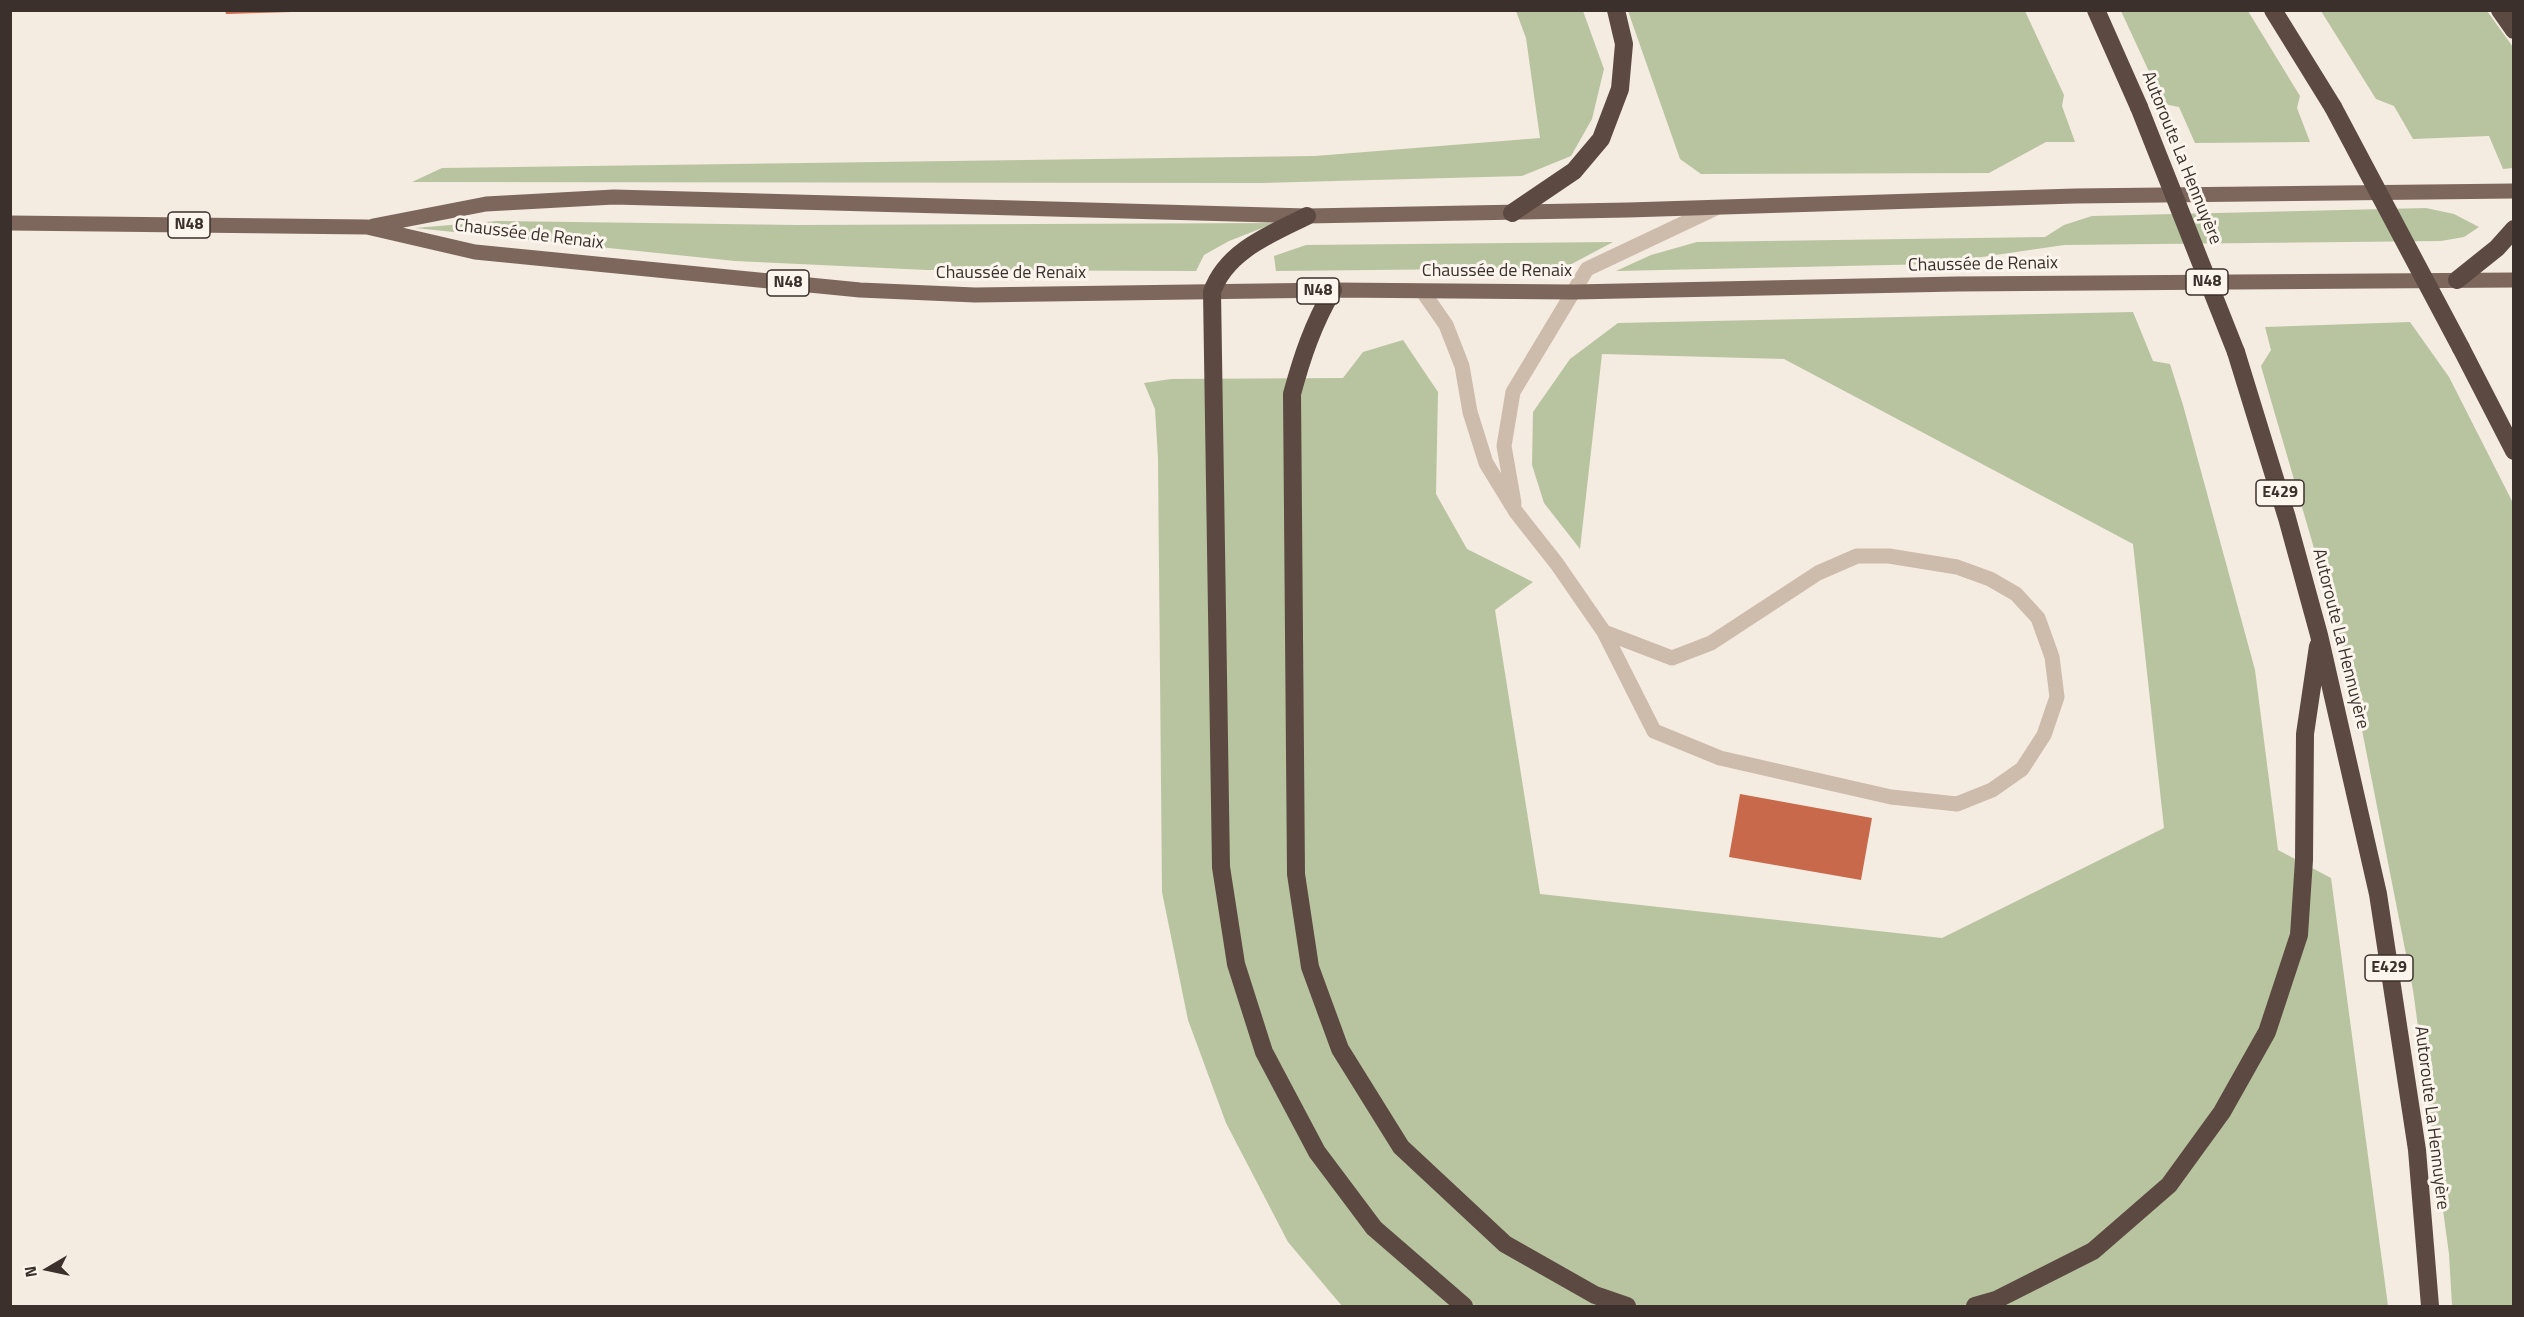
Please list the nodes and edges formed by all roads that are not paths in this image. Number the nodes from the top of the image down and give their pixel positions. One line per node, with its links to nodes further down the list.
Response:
1 (1616, 10): 8 (highway)
2 (2096, 10): 22 (highway, Autoroute La Hennuyère / E429, bridge)
3 (2273, 10): 19 (highway, bridge)
4 (2500, 10): 5 (highway)
5 (2514, 30)
6 (2514, 191): 7 (main road, Chaussée de Renaix / N48)
7 (1716, 208): 8 (main road, Chaussée de Renaix / N48); 18 (lane)
8 (1512, 213): 9 (main road, Chaussée de Renaix / N48)
9 (1306, 216): 11 (main road, Chaussée de Renaix / N48); 16 (highway)
10 (10, 223): 11 (main road, N48)
11 (367, 227): 16 (main road, Chaussée de Renaix / N48)
12 (2514, 229): 13 (highway)
13 (2457, 280): 14 (main road, Chaussée de Renaix / N48); 18 (main road, Chaussée de Renaix / N48)
14 (2514, 280)
15 (1333, 290): 16 (main road, Chaussée de Renaix / N48); 17 (main road, Chaussée de Renaix / N48); 24 (highway)
16 (1212, 292): 23 (highway)
17 (1423, 292): 18 (main road, Chaussée de Renaix / N48); 20 (lane)
18 (1574, 292): 20 (lane)
19 (2514, 452)
20 (1516, 512): 21 (lane)
21 (1604, 632): 21 (lane)
22 (2319, 635): 25 (highway); 26 (highway, Autoroute La Hennuyère / E429)
23 (1464, 1306)
24 (1627, 1306)
25 (1975, 1306)
26 (2430, 1306)

